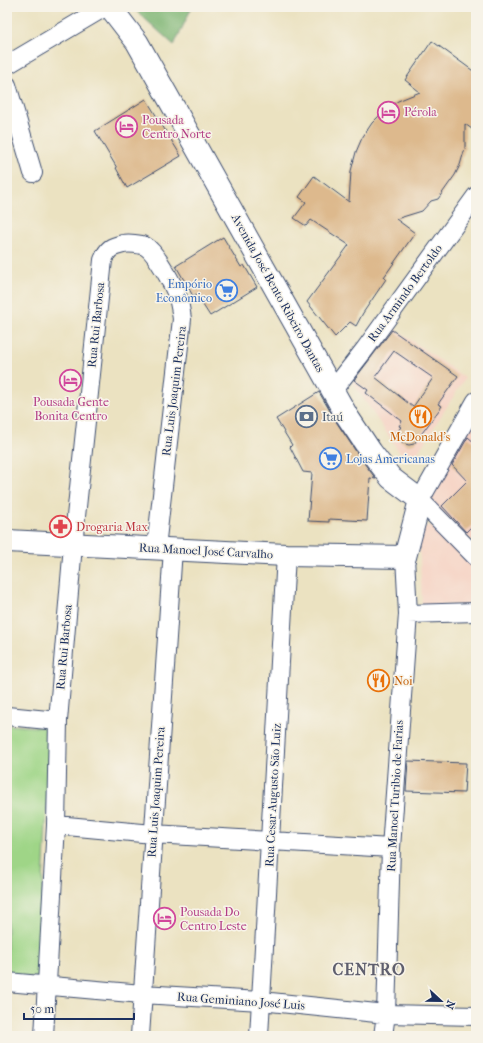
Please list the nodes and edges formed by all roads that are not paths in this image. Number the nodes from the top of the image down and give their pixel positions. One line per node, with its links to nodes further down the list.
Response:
1 (105, 7): 3 (street)
2 (110, 7): 8 (street, Avenida José Bento Ribeiro Dantas)
3 (7, 65)
4 (7, 85): 5 (street)
5 (33, 173)
6 (476, 196): 8 (street, Rua Armindo Bertoldo)
7 (103, 260): 12 (street, Rua Rui Barbosa); 13 (street, Rua Luis Joaquim Pereira)
8 (333, 390): 10 (street, Avenida José Bento Ribeiro Dantas)
9 (476, 401): 10 (street)
10 (420, 500): 15 (street); 16 (street, Avenida José Bento Ribeiro Dantas)
11 (7, 541): 12 (street, Rua Manoel José Carvalho)
12 (74, 544): 13 (street, Rua Manoel José Carvalho); 20 (street, Rua Rui Barbosa)
13 (164, 549): 14 (street, Rua Manoel José Carvalho); 22 (street, Rua Luis Joaquim Pereira)
14 (286, 555): 15 (street, Rua Manoel José Carvalho); 23 (street, Rua Cesar Augusto São Luiz)
15 (405, 557): 18 (street, Rua Manoel Turibio de Farias)
16 (476, 557)
17 (476, 612): 18 (street)
18 (408, 614): 24 (street, Rua Manoel Turibio de Farias)
19 (7, 716): 20 (street)
20 (58, 721): 21 (street, Rua Rui Barbosa)
21 (56, 825): 22 (street); 26 (street, Rua Rui Barbosa)
22 (153, 834): 23 (street); 27 (street, Rua Luis Joaquim Pereira)
23 (270, 840): 24 (street); 28 (street, Rua Cesar Augusto São Luiz)
24 (391, 848): 29 (street, Rua Manoel Turibio de Farias)
25 (7, 982): 26 (street, Rua Geminiano José Luis)
26 (48, 986): 27 (street, Rua Geminiano José Luis); 31 (street, Rua Rui Barbosa)
27 (142, 994): 28 (street, Rua Geminiano José Luis); 32 (street, Rua Luis Joaquim Pereira)
28 (261, 1001): 29 (street, Rua Geminiano José Luis); 33 (street, Rua Cesar Augusto São Luiz)
29 (386, 1014): 30 (street, Rua Geminiano José Luis); 34 (street, Rua Manoel Turibio de Farias)
30 (476, 1016)
31 (44, 1036)
32 (140, 1036)
33 (259, 1036)
34 (383, 1036)

